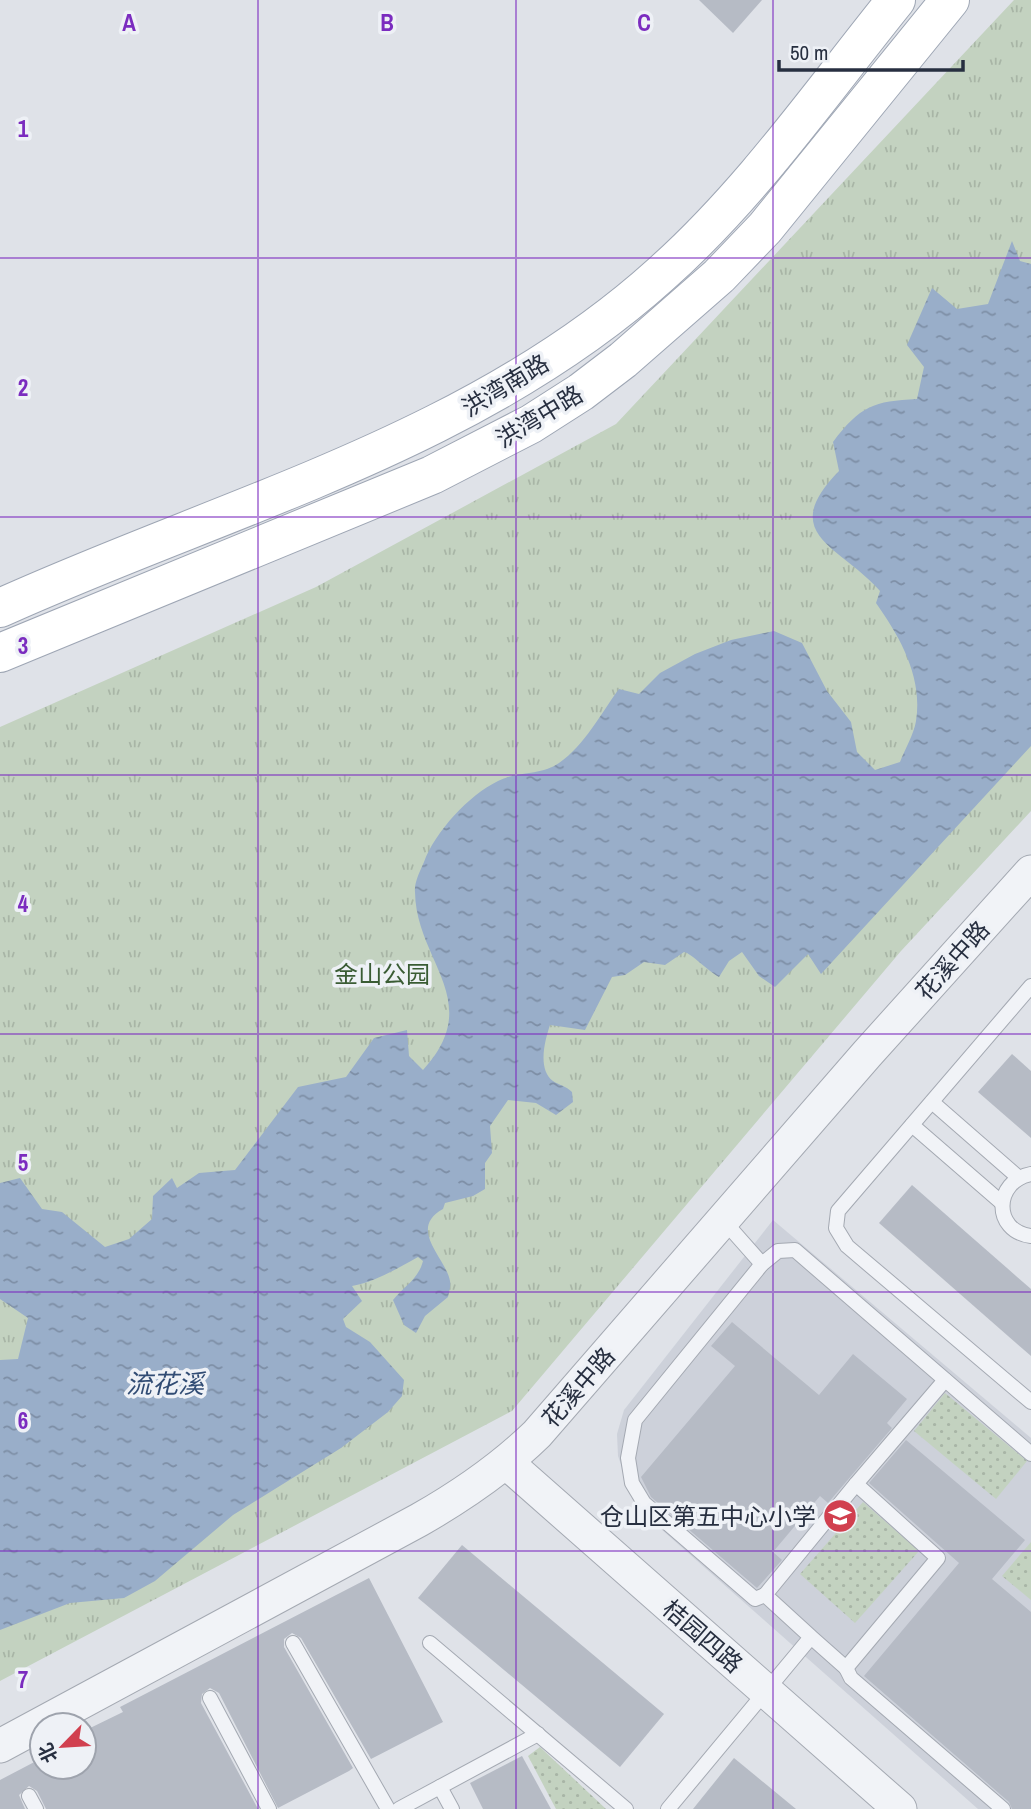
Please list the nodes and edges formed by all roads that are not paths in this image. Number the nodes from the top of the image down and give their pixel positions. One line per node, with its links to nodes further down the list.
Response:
1 (896, 0): 3 (main road, 洪湾南路)
2 (950, 0): 4 (main road, 洪湾中路)
3 (0, 608)
4 (0, 653)
5 (1031, 872): 11 (street, 花溪中路)
6 (1028, 996): 7 (lane)
7 (932, 1102): 8 (lane); 9 (lane)
8 (912, 1125): 10 (lane); 15 (lane)
9 (1025, 1176): 10 (lane)
10 (1002, 1203): 12 (lane)
11 (723, 1220): 13 (lane); 17 (street, 花溪中路)
12 (1031, 1236)
13 (762, 1264): 14 (lane); 19 (lane)
14 (944, 1380): 16 (lane); 18 (lane)
15 (1031, 1402)
16 (1031, 1454)
17 (507, 1463): 24 (street, 桔园四路); 27 (street, 花溪中路)
18 (856, 1484): 19 (lane); 23 (lane)
19 (765, 1595): 20 (lane)
20 (811, 1637): 23 (lane); 24 (lane)
21 (293, 1643): 30 (lane)
22 (430, 1643): 26 (lane)
23 (846, 1668): 36 (lane)
24 (765, 1690): 34 (lane); 35 (street, 桔园四路)
25 (210, 1698): 29 (lane)
26 (537, 1734): 28 (lane); 33 (lane)
27 (0, 1746)
28 (440, 1787): 31 (lane); 32 (lane)
29 (269, 1809)
30 (388, 1809)
31 (399, 1809)
32 (452, 1809)
33 (626, 1809)
34 (668, 1809)
35 (900, 1809)
36 (1003, 1809)

